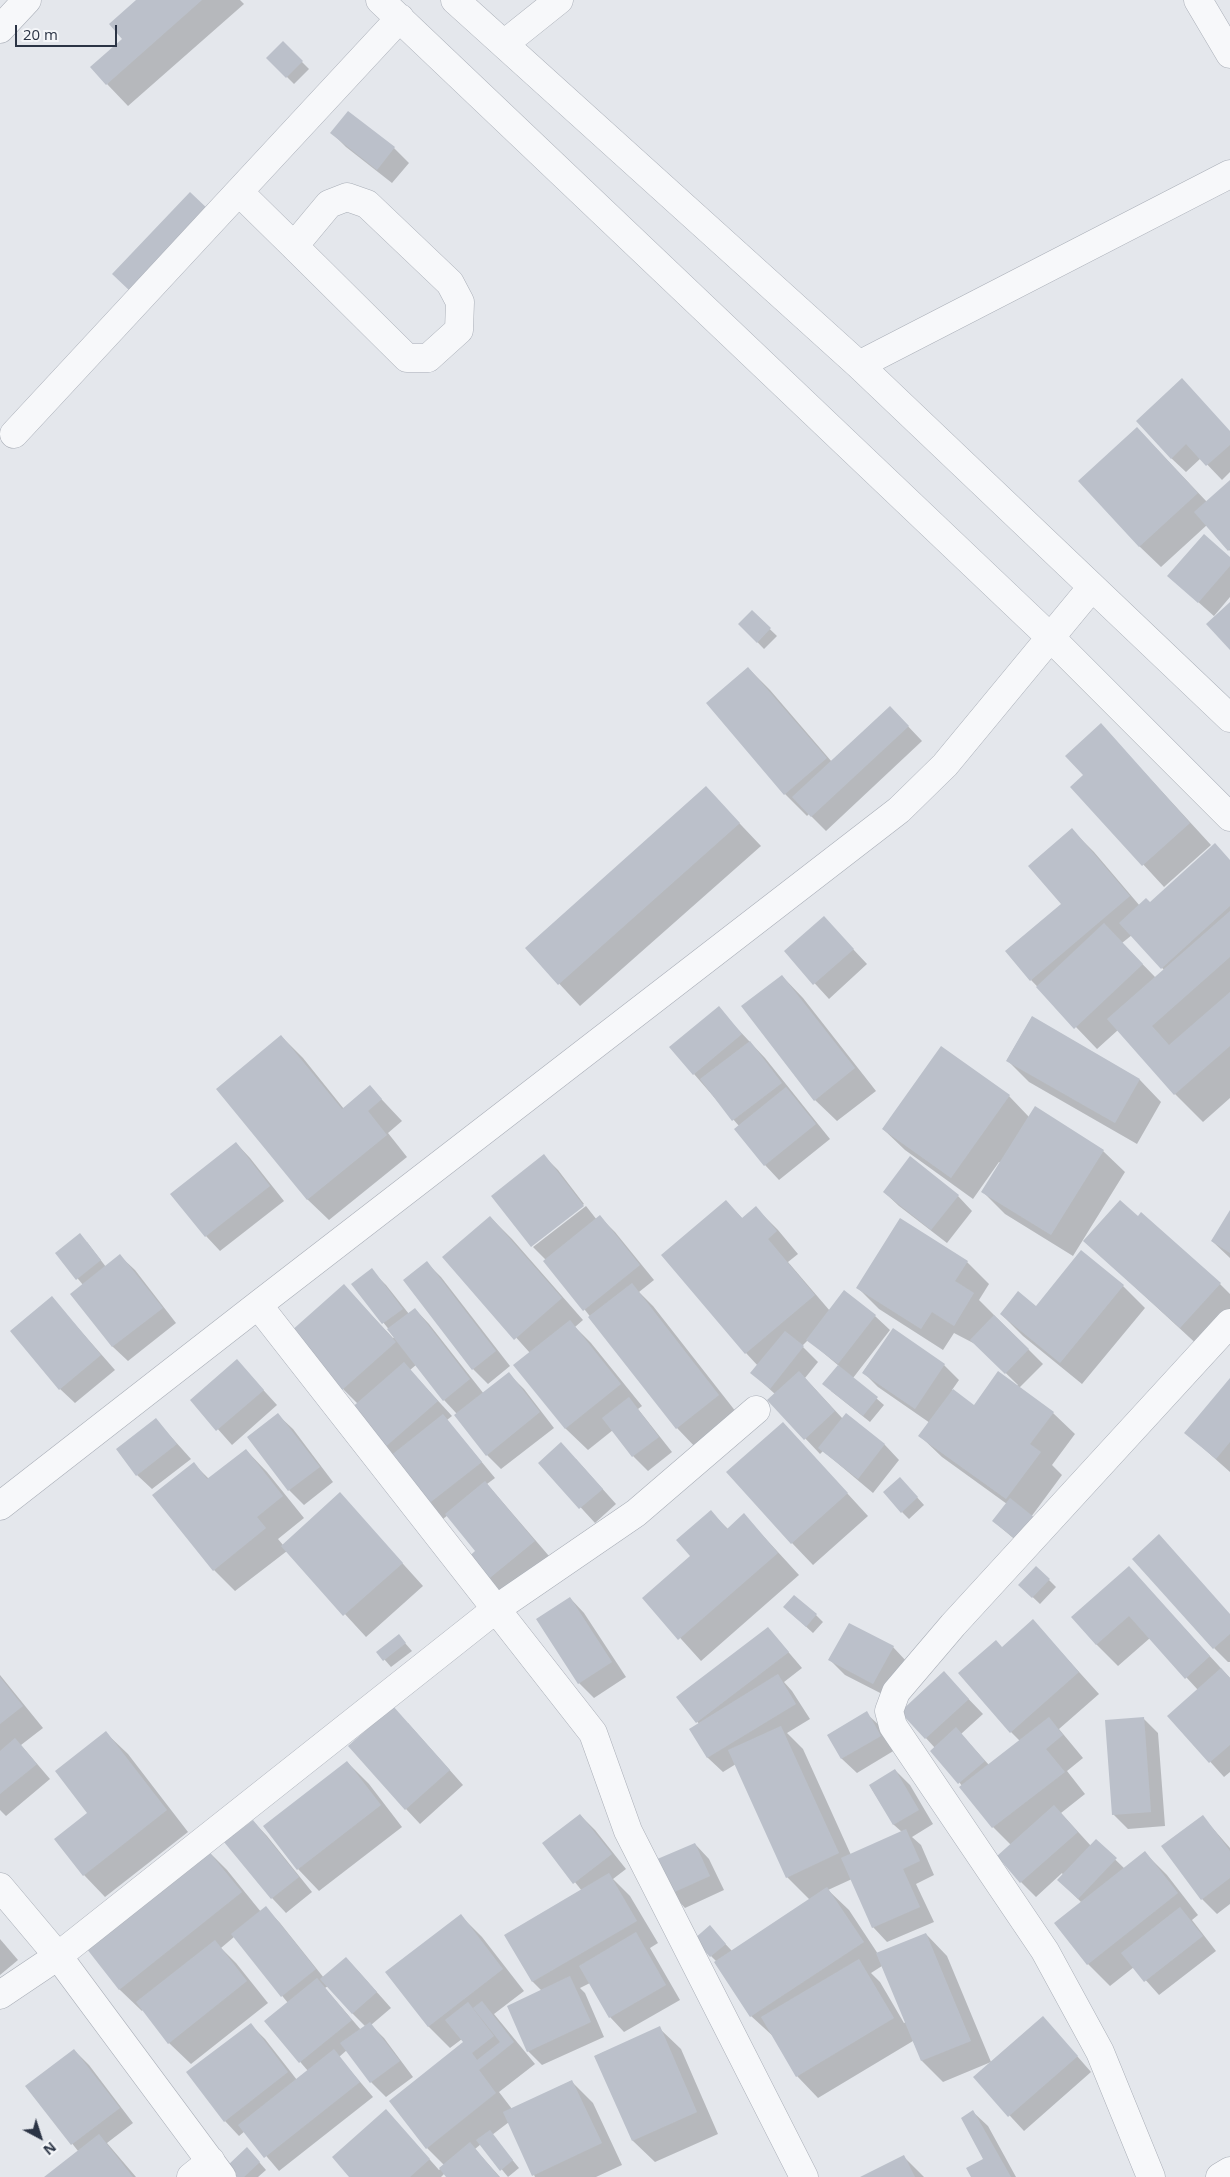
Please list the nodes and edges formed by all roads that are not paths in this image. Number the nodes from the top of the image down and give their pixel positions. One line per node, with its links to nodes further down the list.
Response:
1 (27, 0): 7 (street)
2 (380, 0): 6 (street)
3 (455, 0): 8 (street)
4 (559, 0): 8 (street)
5 (1198, 0): 9 (street)
6 (400, 18): 11 (street); 16 (street)
7 (0, 29)
8 (504, 44): 13 (street)
9 (1230, 54)
10 (1230, 174): 13 (street)
11 (239, 192): 12 (street); 14 (street)
12 (294, 246): 12 (street)
13 (859, 365): 15 (street)
14 (14, 434)
15 (1092, 587): 16 (street); 17 (street)
16 (1051, 638): 18 (street); 19 (street)
17 (1230, 718)
18 (1230, 817)
19 (258, 1305): 22 (street); 23 (street)
20 (1230, 1323): 30 (street)
21 (756, 1410): 23 (street)
22 (0, 1506)
23 (496, 1609): 25 (street); 29 (street)
24 (0, 1888): 25 (street)
25 (58, 1956): 26 (street); 28 (street)
26 (0, 1995)
27 (1230, 2171): 31 (street)
28 (208, 2172)
29 (804, 2177)
30 (1151, 2177)
31 (1220, 2177)

